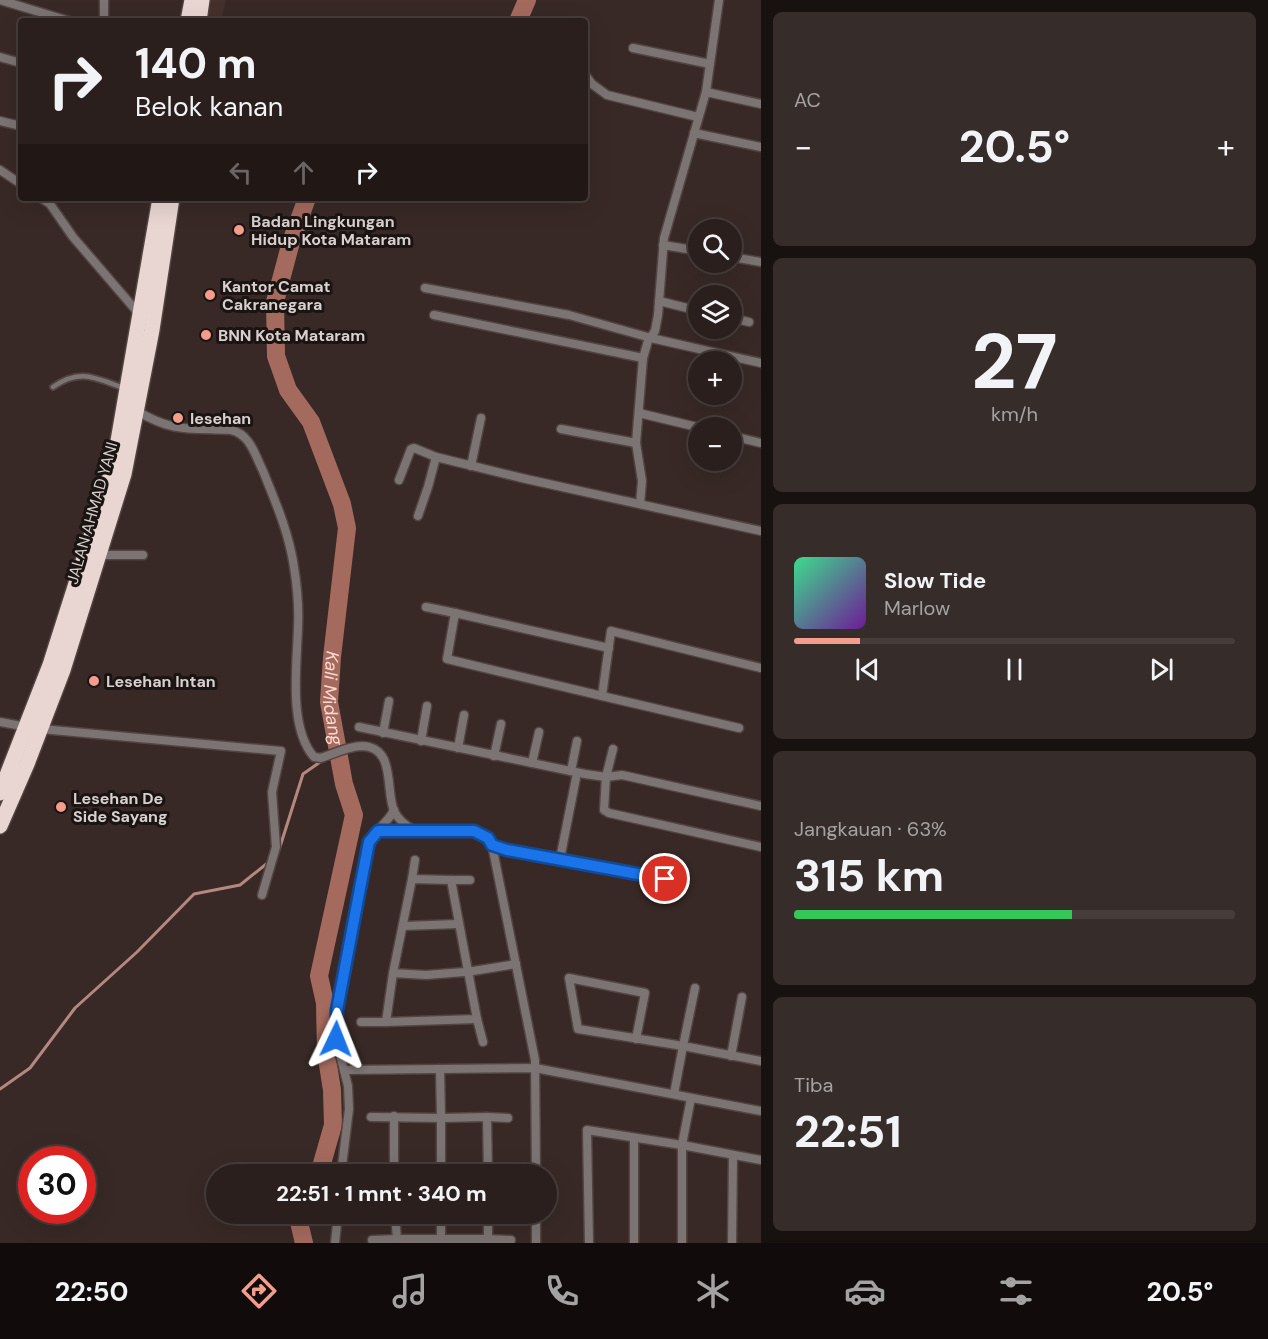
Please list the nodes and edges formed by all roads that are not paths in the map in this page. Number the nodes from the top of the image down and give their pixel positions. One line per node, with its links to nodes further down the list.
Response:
1 (0, 0): 6 (street)
2 (104, 0): 7 (street)
3 (192, 0): 8 (highway)
4 (202, 0): 9 (highway)
5 (719, 0): 13 (street)
6 (59, 18)
7 (104, 18)
8 (189, 18)
9 (199, 18)
10 (633, 48): 13 (street)
11 (0, 57): 12 (street)
12 (18, 62)
13 (710, 64): 15 (street)
14 (588, 79): 17 (street)
15 (706, 92): 16 (street); 17 (street)
16 (761, 104)
17 (698, 117): 20 (street)
18 (0, 120): 19 (street)
19 (18, 125)
20 (694, 133): 21 (street); 27 (street)
21 (761, 147)
22 (0, 170): 23 (street)
23 (18, 182)
24 (51, 201): 35 (street)
25 (160, 201): 35 (highway)
26 (171, 201): 39 (highway, JALAN AHMAD YANI)
27 (663, 245): 28 (street); 32 (street)
28 (688, 250)
29 (742, 259): 30 (street)
30 (761, 262)
31 (424, 288): 38 (street)
32 (659, 301): 33 (street); 38 (street)
33 (688, 308)
34 (434, 315): 40 (street)
35 (141, 316): 39 (highway)
36 (742, 320): 37 (street)
37 (749, 322)
38 (651, 338): 40 (street); 41 (street)
39 (141, 348): 43 (highway); 44 (highway, JALAN AHMAD YANI)
40 (643, 358): 45 (street)
41 (761, 363)
42 (53, 387): 43 (lane)
43 (127, 388): 63 (highway)
44 (137, 411): 58 (highway, JALAN AHMAD YANI); 86 (street)
45 (639, 413): 47 (street); 50 (street)
46 (481, 418): 53 (street)
47 (688, 425)
48 (561, 429): 50 (street)
49 (742, 438): 51 (street)
50 (636, 443): 55 (street)
51 (761, 443)
52 (436, 457): 53 (street); 54 (street); 56 (street)
53 (471, 466): 55 (street)
54 (399, 480)
55 (640, 504): 57 (street)
56 (418, 516)
57 (761, 531)
58 (100, 555): 59 (street); 63 (highway, JALAN AHMAD YANI)
59 (143, 555)
60 (426, 607): 61 (street)
61 (455, 613): 62 (street); 65 (street)
62 (609, 648): 64 (street); 65 (street)
63 (57, 668): 71 (highway, JALAN AHMAD YANI)
64 (761, 668)
65 (602, 696): 73 (street)
66 (389, 701): 75 (street)
67 (427, 706): 76 (street)
68 (464, 715): 78 (street)
69 (0, 722): 71 (street)
70 (501, 724): 80 (street)
71 (34, 728): 84 (highway); 87 (highway, JALAN AHMAD YANI); 98 (street)
72 (359, 728): 75 (street)
73 (739, 728)
74 (538, 732): 81 (street)
75 (383, 733): 76 (street)
76 (420, 741): 78 (street)
77 (577, 741): 82 (street)
78 (458, 748): 80 (street)
79 (613, 748): 83 (street)
80 (494, 756): 81 (street)
81 (532, 763): 82 (street)
82 (573, 775): 83 (street); 93 (street)
83 (606, 777): 85 (street); 91 (street)
84 (0, 793)
85 (761, 806)
86 (394, 810): 88 (street); 89 (street)
87 (0, 826)
88 (414, 830): 89 (street); 90 (street)
89 (378, 831): 116 (street)
90 (492, 845): 93 (street); 101 (street)
91 (761, 847)
92 (415, 860): 94 (street)
93 (560, 860): 95 (street)
94 (412, 879): 96 (street); 100 (street)
95 (665, 879)
96 (451, 880): 97 (street); 99 (street)
97 (470, 880)
98 (262, 895)
99 (458, 924): 100 (street); 102 (street)
100 (403, 926): 103 (street)
101 (516, 964): 102 (street); 114 (street)
102 (467, 972): 103 (street); 106 (street)
103 (393, 973): 108 (street)
104 (694, 988): 111 (street)
105 (742, 997): 112 (street)
106 (477, 1019): 108 (street); 110 (street)
107 (361, 1022): 108 (street)
108 (386, 1022)
109 (636, 1039): 109 (street); 111 (street)
110 (483, 1042)
111 (683, 1046): 112 (street); 117 (street)
112 (731, 1056): 113 (street)
113 (761, 1061)
114 (535, 1068): 115 (street); 117 (street); 133 (street)
115 (440, 1069): 116 (street); 123 (street)
116 (344, 1070): 129 (street)
117 (674, 1094): 118 (street)
118 (691, 1098): 119 (street); 126 (street)
119 (761, 1111)
120 (394, 1116): 121 (street); 123 (street); 130 (street)
121 (371, 1117)
122 (487, 1117): 123 (street); 124 (street); 132 (street)
123 (441, 1118): 131 (street)
124 (508, 1118)
125 (634, 1138): 126 (street); 146 (street); 147 (street)
126 (682, 1145): 127 (street); 148 (street)
127 (733, 1155): 128 (street); 149 (street)
128 (761, 1160)
129 (342, 1164)
130 (394, 1164)
131 (441, 1164)
132 (488, 1164)
133 (536, 1164)
134 (337, 1224): 144 (street)
135 (395, 1224): 139 (street)
136 (441, 1224): 143 (street)
137 (488, 1224): 140 (street)
138 (536, 1224): 145 (street)
139 (396, 1239): 141 (street); 143 (street)
140 (488, 1239): 142 (street); 143 (street)
141 (372, 1240)
142 (510, 1240)
143 (441, 1241)
144 (335, 1243)
145 (536, 1243)
146 (589, 1243)
147 (634, 1243)
148 (682, 1243)
149 (732, 1243)

